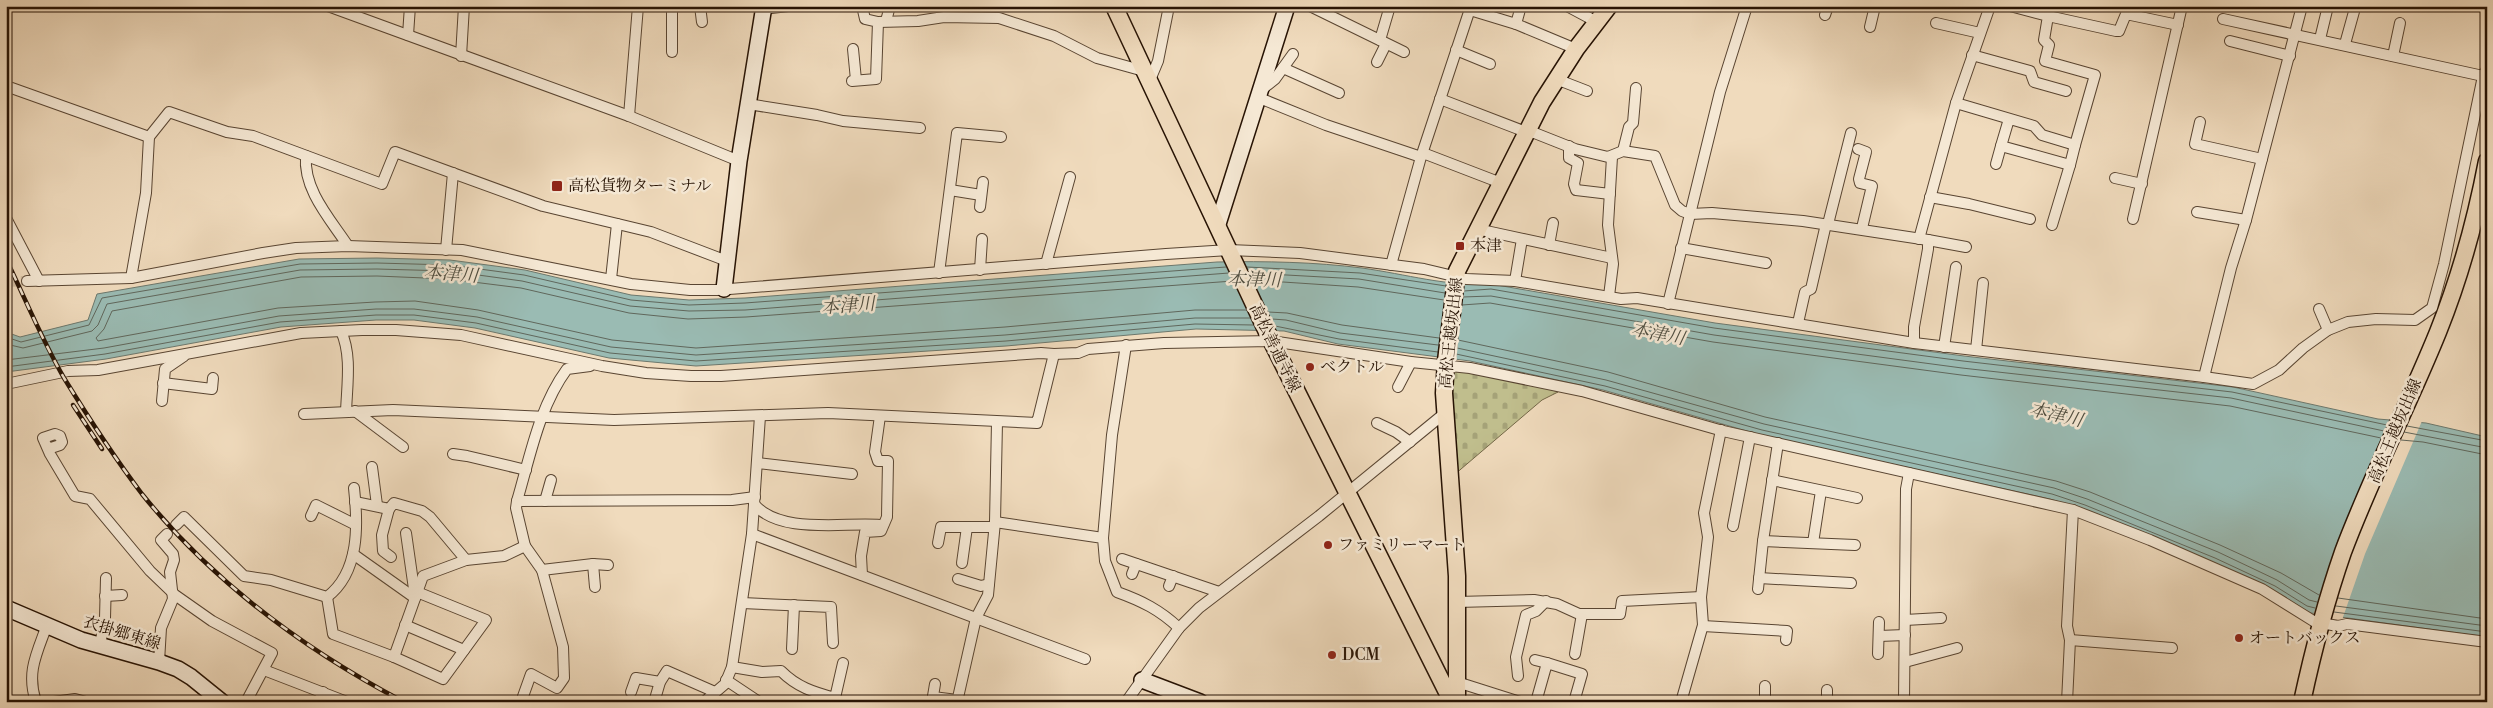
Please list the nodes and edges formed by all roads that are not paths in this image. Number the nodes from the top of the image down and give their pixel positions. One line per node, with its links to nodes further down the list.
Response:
1 (328, 6): 40 (street)
2 (410, 6): 40 (street)
3 (464, 6): 52 (street)
4 (638, 6): 70 (street)
5 (672, 6): 48 (street)
6 (700, 6): 30 (street)
7 (788, 6): 25 (street)
8 (862, 6): 31 (street)
9 (890, 6): 31 (street)
10 (1114, 6): 59 (main road, 高松善通寺線)
11 (1169, 6): 59 (street)
12 (1287, 6): 66 (street)
13 (1310, 6): 43 (street)
14 (1390, 6): 43 (street)
15 (1521, 6): 35 (street)
16 (1567, 6): 32 (street)
17 (1609, 6): 32 (main road, 高松王越坂出線)
18 (1747, 6): 103 (street)
19 (1875, 6): 37 (street)
20 (2010, 6): 28 (street)
21 (2182, 6): 36 (street)
22 (2302, 6): 39 (street)
23 (2328, 6): 41 (street)
24 (1988, 7): 38 (street)
25 (763, 8): 69 (street)
26 (1471, 8): 35 (street); 47 (street)
27 (2355, 8): 44 (street)
28 (2048, 16): 36 (street); 78 (street)
29 (2224, 19): 39 (street)
30 (702, 22)
31 (882, 22): 46 (street); 59 (street)
32 (1597, 22): 45 (main road, 高松王越坂出線)
33 (1936, 23): 38 (street)
34 (2400, 23): 54 (street)
35 (1516, 24): 45 (street)
36 (2178, 25): 96 (street)
37 (1870, 27)
38 (1980, 33): 51 (street)
39 (2294, 34): 41 (street); 53 (street)
40 (408, 35): 52 (street)
41 (2320, 39): 44 (street)
42 (2230, 41): 53 (street)
43 (1383, 42): 49 (street); 55 (street)
44 (2345, 44): 54 (street)
45 (1576, 48): 60 (main road, 高松王越坂出線)
46 (853, 49)
47 (1456, 50): 56 (street); 67 (street)
48 (672, 52)
49 (1404, 52)
50 (1293, 54): 57 (street)
51 (1972, 55): 64 (street); 68 (street)
52 (460, 56): 70 (street)
53 (2290, 56): 86 (street)
54 (2393, 56): 58 (street)
55 (1377, 62)
56 (1490, 64)
57 (1283, 68): 65 (street); 66 (street)
58 (2485, 72): 145 (street)
59 (1147, 76): 111 (main road, 高松善通寺線)
60 (1556, 79): 63 (street); 74 (main road, 高松王越坂出線)
61 (6, 86): 76 (street)
62 (1636, 88): 82 (street)
63 (1587, 91)
64 (2066, 91)
65 (1340, 93)
66 (1258, 94): 83 (street); 111 (street)
67 (1440, 99): 74 (street); 83 (street)
68 (1956, 103): 71 (street); 100 (street)
69 (748, 104): 73 (street); 87 (street)
70 (629, 116): 87 (street)
71 (2010, 119): 78 (street); 80 (street)
72 (2200, 122): 86 (street)
73 (920, 128)
74 (1526, 131): 79 (street); 95 (main road, 高松王越坂出線)
75 (1851, 133): 112 (street)
76 (150, 137): 84 (street); 133 (street)
77 (1001, 137): 97 (street)
78 (2075, 144): 90 (street)
79 (1569, 146): 85 (street); 99 (street)
80 (2001, 146): 89 (street); 90 (street)
81 (1858, 149): 115 (street)
82 (1623, 151): 85 (street); 103 (street)
83 (1422, 155): 95 (street); 129 (street)
84 (306, 156): 91 (street); 120 (street)
85 (1612, 157): 99 (street)
86 (2262, 159): 108 (street)
87 (740, 161): 126 (street)
88 (2487, 161): 169 (main road, 高松王越坂出線)
89 (1996, 164)
90 (2070, 165): 113 (street)
91 (453, 173): 110 (street); 123 (street)
92 (1070, 177): 128 (street)
93 (2116, 178): 96 (street)
94 (983, 182): 98 (street)
95 (1501, 183): 114 (main road, 高松王越坂出線)
96 (2142, 184): 106 (street)
97 (950, 190): 98 (street); 132 (street)
98 (981, 194): 101 (street)
99 (1610, 194): 125 (street)
100 (1930, 197): 107 (street); 118 (street)
101 (980, 207)
102 (2197, 211): 108 (street)
103 (1690, 214): 112 (street); 122 (street)
104 (2487, 214): 169 (main road, 高松王越坂出線)
105 (6, 218): 136 (street)
106 (2133, 218)
107 (2030, 219)
108 (2246, 220): 157 (street)
109 (1553, 223): 119 (street)
110 (617, 224): 126 (street); 134 (street)
111 (1218, 224): 124 (main road, 高松善通寺線)
112 (1827, 224): 115 (street); 144 (street)
113 (2052, 225)
114 (1477, 228): 117 (street); 135 (main road, 高松王越坂出線)
115 (1862, 228): 118 (street)
116 (982, 239): 131 (street)
117 (1522, 239): 119 (street); 138 (street)
118 (1923, 239): 121 (street); 148 (street)
119 (1549, 245): 125 (street)
120 (348, 246): 123 (street); 133 (street)
121 (1966, 247)
122 (1681, 248): 127 (street); 142 (street)
123 (446, 250): 134 (street)
124 (1230, 254): 128 (street); 129 (street); 147 (main road, 高松善通寺線)
125 (1612, 258): 141 (street)
126 (728, 261): 140 (street)
127 (1766, 263)
128 (1046, 264): 131 (street)
129 (1390, 265): 135 (street)
130 (1956, 267): 150 (street)
131 (980, 270): 132 (street)
132 (939, 273): 140 (street)
133 (130, 278): 136 (street)
134 (611, 279): 140 (street)
135 (1455, 279): 138 (street); 155 (main road, 高松王越坂出線)
136 (39, 280): 137 (street)
137 (27, 281)
138 (1515, 281): 141 (street)
139 (1983, 283): 151 (street)
140 (724, 289)
141 (1610, 296): 142 (street)
142 (1668, 304): 144 (street)
143 (2319, 309): 145 (street)
144 (1798, 323): 148 (street)
145 (2328, 330): 157 (street)
146 (341, 331): 152 (street); 156 (street); 163 (street)
147 (1270, 338): 149 (street); 154 (street); 188 (main road, 高松善通寺線)
148 (1914, 343): 150 (street)
149 (1126, 345): 153 (street); 207 (street)
150 (1944, 347): 151 (street)
151 (1976, 350): 157 (street)
152 (186, 353): 159 (street); 160 (street)
153 (1054, 354): 156 (street); 170 (street)
154 (1411, 362): 155 (street); 161 (street)
155 (1445, 363): 164 (main road, 高松王越坂出線); 172 (street)
156 (602, 366): 168 (street)
157 (2204, 377)
158 (213, 378): 159 (street)
159 (163, 383): 162 (street)
160 (6, 384)
161 (1398, 387)
162 (162, 401)
163 (350, 412): 165 (street); 168 (street); 176 (street)
164 (1444, 413): 174 (street); 237 (main road, 高松王越坂出線)
165 (304, 414)
166 (760, 416): 167 (street); 168 (street); 179 (street)
167 (880, 416): 170 (street); 200 (street)
168 (542, 417): 181 (street)
169 (2407, 417): 246 (main road, 高松王越坂出線)
170 (996, 422): 201 (street)
171 (1377, 423): 174 (street)
172 (1721, 430): 173 (street); 235 (street)
173 (1750, 437): 175 (street); 202 (street)
174 (1410, 442): 188 (street)
175 (1778, 443): 182 (street); 185 (street)
176 (403, 448)
177 (48, 449): 229 (street)
178 (453, 454): 181 (street)
179 (757, 463): 183 (street); 190 (street)
180 (372, 467): 195 (street)
181 (526, 470): 191 (street)
182 (1910, 473): 196 (street); 244 (street)
183 (852, 474)
184 (550, 480): 192 (street)
185 (1772, 480): 187 (street); 208 (street)
186 (354, 488): 193 (street)
187 (1820, 491): 189 (street); 210 (street)
188 (1346, 493): 230 (street); 274 (main road, 高松善通寺線)
189 (1857, 498)
190 (755, 500): 192 (street); 200 (street); 206 (street)
191 (517, 501): 192 (street); 212 (street)
192 (545, 501)
193 (355, 502): 195 (street); 199 (street)
194 (392, 502): 195 (street); 214 (street); 216 (street)
195 (377, 505)
196 (2073, 510): 246 (street); 254 (street)
197 (311, 516): 199 (street)
198 (176, 525): 234 (street)
199 (356, 525): 213 (street)
200 (882, 525): 221 (street)
201 (994, 525): 203 (street); 207 (street); 226 (street)
202 (1733, 526)
203 (967, 527): 209 (street); 217 (street)
204 (406, 533): 232 (street)
205 (167, 534): 229 (street)
206 (752, 534): 221 (street); 238 (street)
207 (1103, 538): 250 (street)
208 (1763, 541): 210 (street); 223 (street)
209 (938, 543)
210 (1813, 543): 211 (street)
211 (1855, 545)
212 (525, 546): 216 (street); 220 (street)
213 (353, 554): 232 (street); 234 (street)
214 (391, 557)
215 (1122, 559): 230 (street)
216 (466, 560): 232 (street)
217 (962, 563)
218 (593, 564): 219 (street); 220 (street); 227 (street)
219 (608, 565)
220 (542, 570): 293 (street)
221 (862, 575): 242 (street)
222 (106, 578): 233 (street)
223 (1759, 578): 225 (street); 228 (street)
224 (958, 579): 226 (street)
225 (1851, 583)
226 (989, 584): 242 (street)
227 (595, 587)
228 (1758, 590)
229 (173, 592): 267 (street); 272 (street)
230 (1219, 592): 250 (street)
231 (122, 595): 233 (street)
232 (416, 595): 248 (street); 261 (street)
233 (105, 596): 257 (street)
234 (327, 597): 264 (street)
235 (1701, 598): 241 (street); 249 (street)
236 (1546, 601): 237 (street); 241 (street); 273 (street)
237 (1457, 602): 274 (main road, 高松王越坂出線)
238 (742, 603): 239 (street); 271 (street)
239 (794, 605): 256 (street); 260 (street)
240 (6, 608): 247 (street, 衣掛郷東線)
241 (1582, 614): 262 (street)
242 (976, 618): 265 (street); 286 (street)
243 (1941, 618): 244 (street)
244 (1905, 620): 251 (street)
245 (1879, 622): 252 (street)
246 (2327, 622): 255 (street); 309 (main road, 高松王越坂出線); 310 (main road, 高松王越坂出線)
247 (47, 625): 257 (street, 衣掛郷東線); 287 (street)
248 (405, 625): 261 (street); 264 (street)
249 (1703, 626): 253 (street); 304 (street)
250 (1179, 628): 276 (street)
251 (1905, 635): 252 (street); 268 (street)
252 (1879, 636): 263 (street)
253 (1786, 640)
254 (2070, 640): 259 (street); 308 (street)
255 (2487, 642)
256 (833, 643)
257 (100, 645): 267 (street, 衣掛郷東線)
258 (1957, 648): 268 (street)
259 (2172, 648)
260 (792, 649)
261 (464, 650): 264 (street)
262 (1575, 654)
263 (1878, 654)
264 (394, 657)
265 (1086, 659)
266 (1535, 660): 270 (street)
267 (159, 662): 290 (street, 衣掛郷東線)
268 (1905, 662): 307 (street)
269 (844, 663): 271 (street)
270 (1547, 664): 302 (street); 303 (street)
271 (732, 667): 275 (street)
272 (264, 670): 283 (street); 291 (street)
273 (1518, 676)
274 (1447, 678): 298 (main road, 高松善通寺線); 299 (main road, 高松善通寺線); 300 (main road, 高松王越坂出線); 301 (street)
275 (726, 680): 282 (street); 295 (street)
276 (1142, 680): 296 (street); 297 (street)
277 (660, 682): 281 (street); 282 (street); 284 (street)
278 (935, 684): 285 (street)
279 (1766, 686): 305 (street)
280 (1827, 690): 306 (street)
281 (631, 692)
282 (715, 692): 294 (street)
283 (321, 697): 292 (street)
284 (654, 699)
285 (932, 699): 286 (street)
286 (957, 701)
287 (36, 702)
288 (54, 702): 289 (street)
289 (86, 702)
290 (222, 702)
291 (246, 702)
292 (347, 702)
293 (521, 702)
294 (704, 702)
295 (759, 702)
296 (1126, 702)
297 (1200, 702)
298 (1443, 702)
299 (1452, 702)
300 (1457, 702)
301 (1520, 702)
302 (1536, 702)
303 (1574, 702)
304 (1682, 702)
305 (1765, 702)
306 (1827, 702)
307 (1904, 702)
308 (2067, 702)
309 (2302, 702)
310 (2314, 702)

